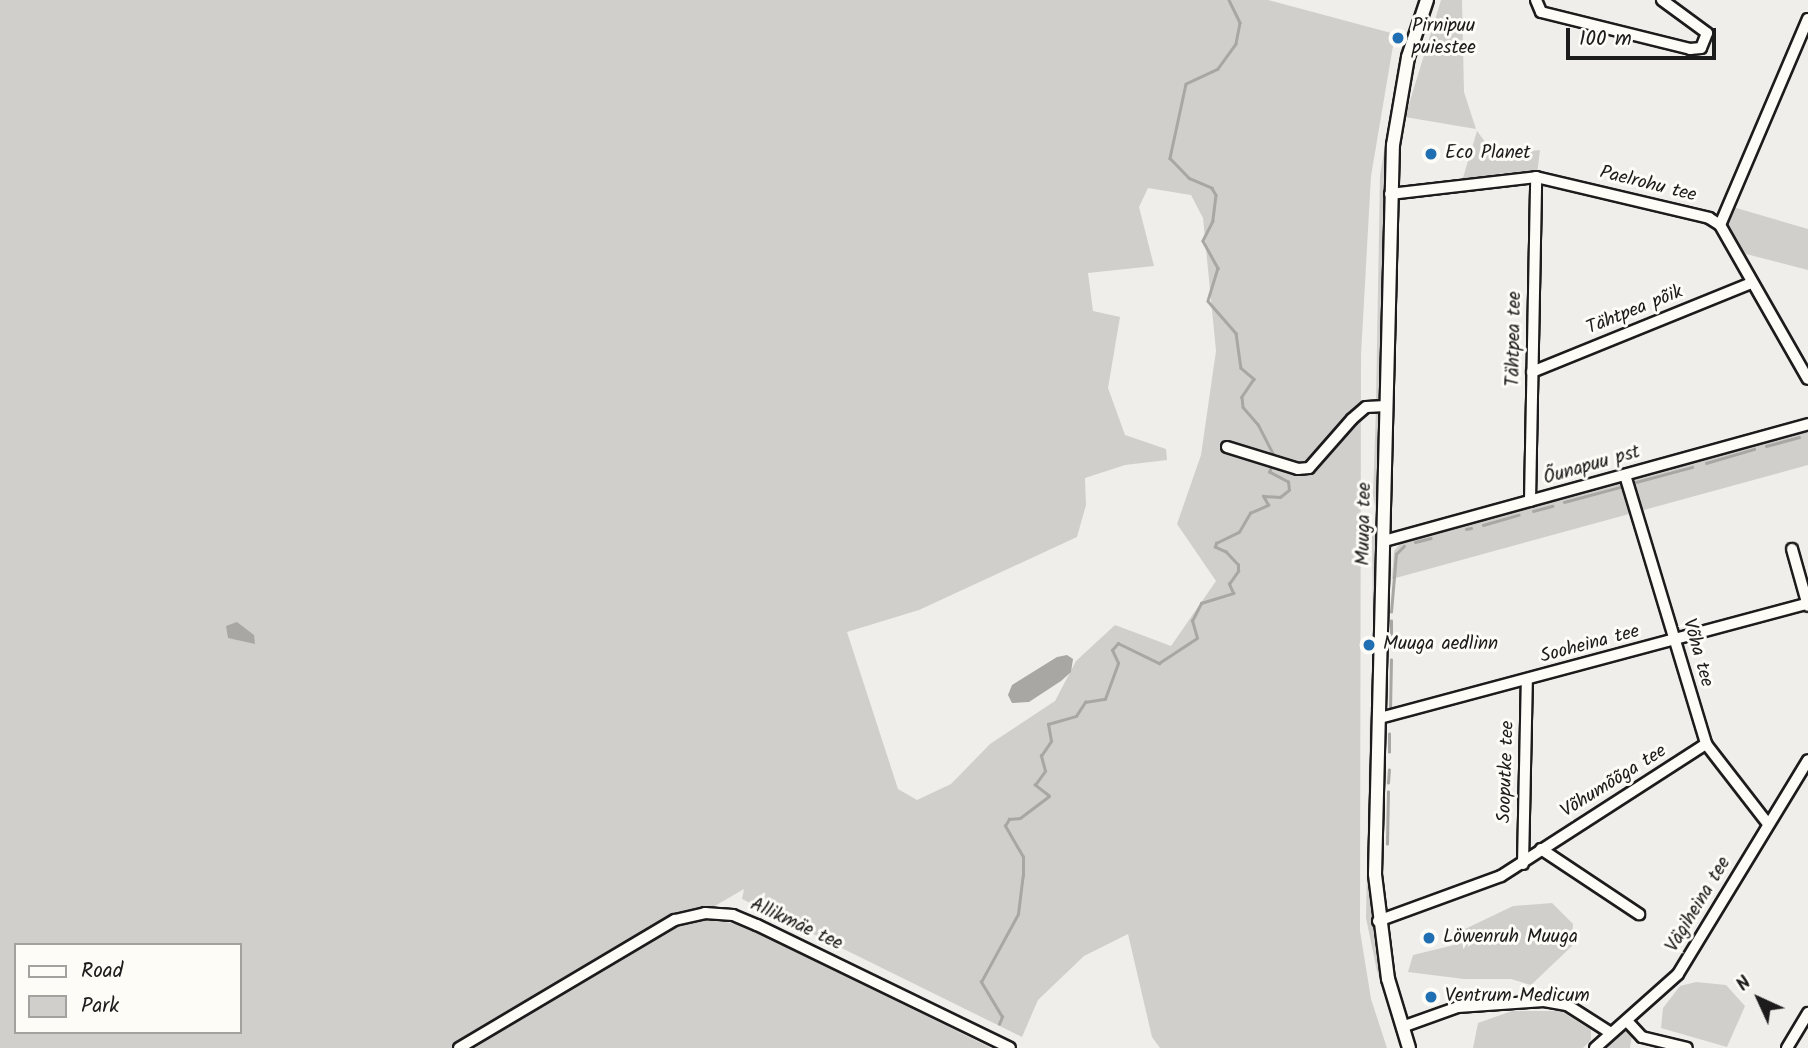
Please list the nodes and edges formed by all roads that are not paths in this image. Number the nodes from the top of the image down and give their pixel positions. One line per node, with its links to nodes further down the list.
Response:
1 (1427, 0): 6 (main road, Muuga tee)
2 (1536, 0): 3 (street)
3 (1662, 0)
4 (1808, 19): 7 (street)
5 (1536, 177): 6 (street, Paelrohu tee); 7 (street, Paelrohu tee); 9 (street, Tähtpea tee)
6 (1390, 194): 11 (main road, Muuga tee)
7 (1720, 225): 8 (street)
8 (1751, 283): 9 (street, Tähtpea põik); 10 (street)
9 (1532, 372): 15 (street, Tähtpea tee)
10 (1808, 379)
11 (1385, 406): 13 (street); 16 (main road, Muuga tee)
12 (1808, 424): 14 (street, Õunapuu pst)
13 (1227, 447)
14 (1625, 475): 15 (street, Õunapuu pst); 19 (street, Võha tee)
15 (1530, 502): 16 (street, Õunapuu pst)
16 (1384, 541): 21 (main road, Muuga tee)
17 (1792, 549): 18 (street)
18 (1808, 604): 19 (street, Sooheina tee)
19 (1675, 639): 20 (street, Sooheina tee); 22 (street, Võha tee)
20 (1527, 680): 21 (street, Sooheina tee); 26 (street, Sooputke tee)
21 (1380, 718): 28 (main road, Muuga tee)
22 (1706, 744): 24 (street, Võha tee); 25 (street, Võhumõõga tee)
23 (1808, 760): 24 (street, Vägiheina tee)
24 (1768, 824): 30 (street, Vägiheina tee)
25 (1541, 849): 26 (street, Võhumõõga tee); 27 (street)
26 (1523, 864): 28 (street, Võhumõõga tee)
27 (1639, 914)
28 (1378, 921): 31 (main road, Muuga tee)
29 (1808, 1013): 38 (street)
30 (1628, 1021): 32 (street, Vägiheina tee); 37 (street)
31 (1402, 1027): 32 (street); 35 (main road, Muuga tee)
32 (1611, 1033): 36 (street, Vägiheina tee)
33 (459, 1048): 34 (street, Allikmäe tee)
34 (1010, 1048)
35 (1409, 1048)
36 (1595, 1048)
37 (1687, 1048)
38 (1787, 1048)

